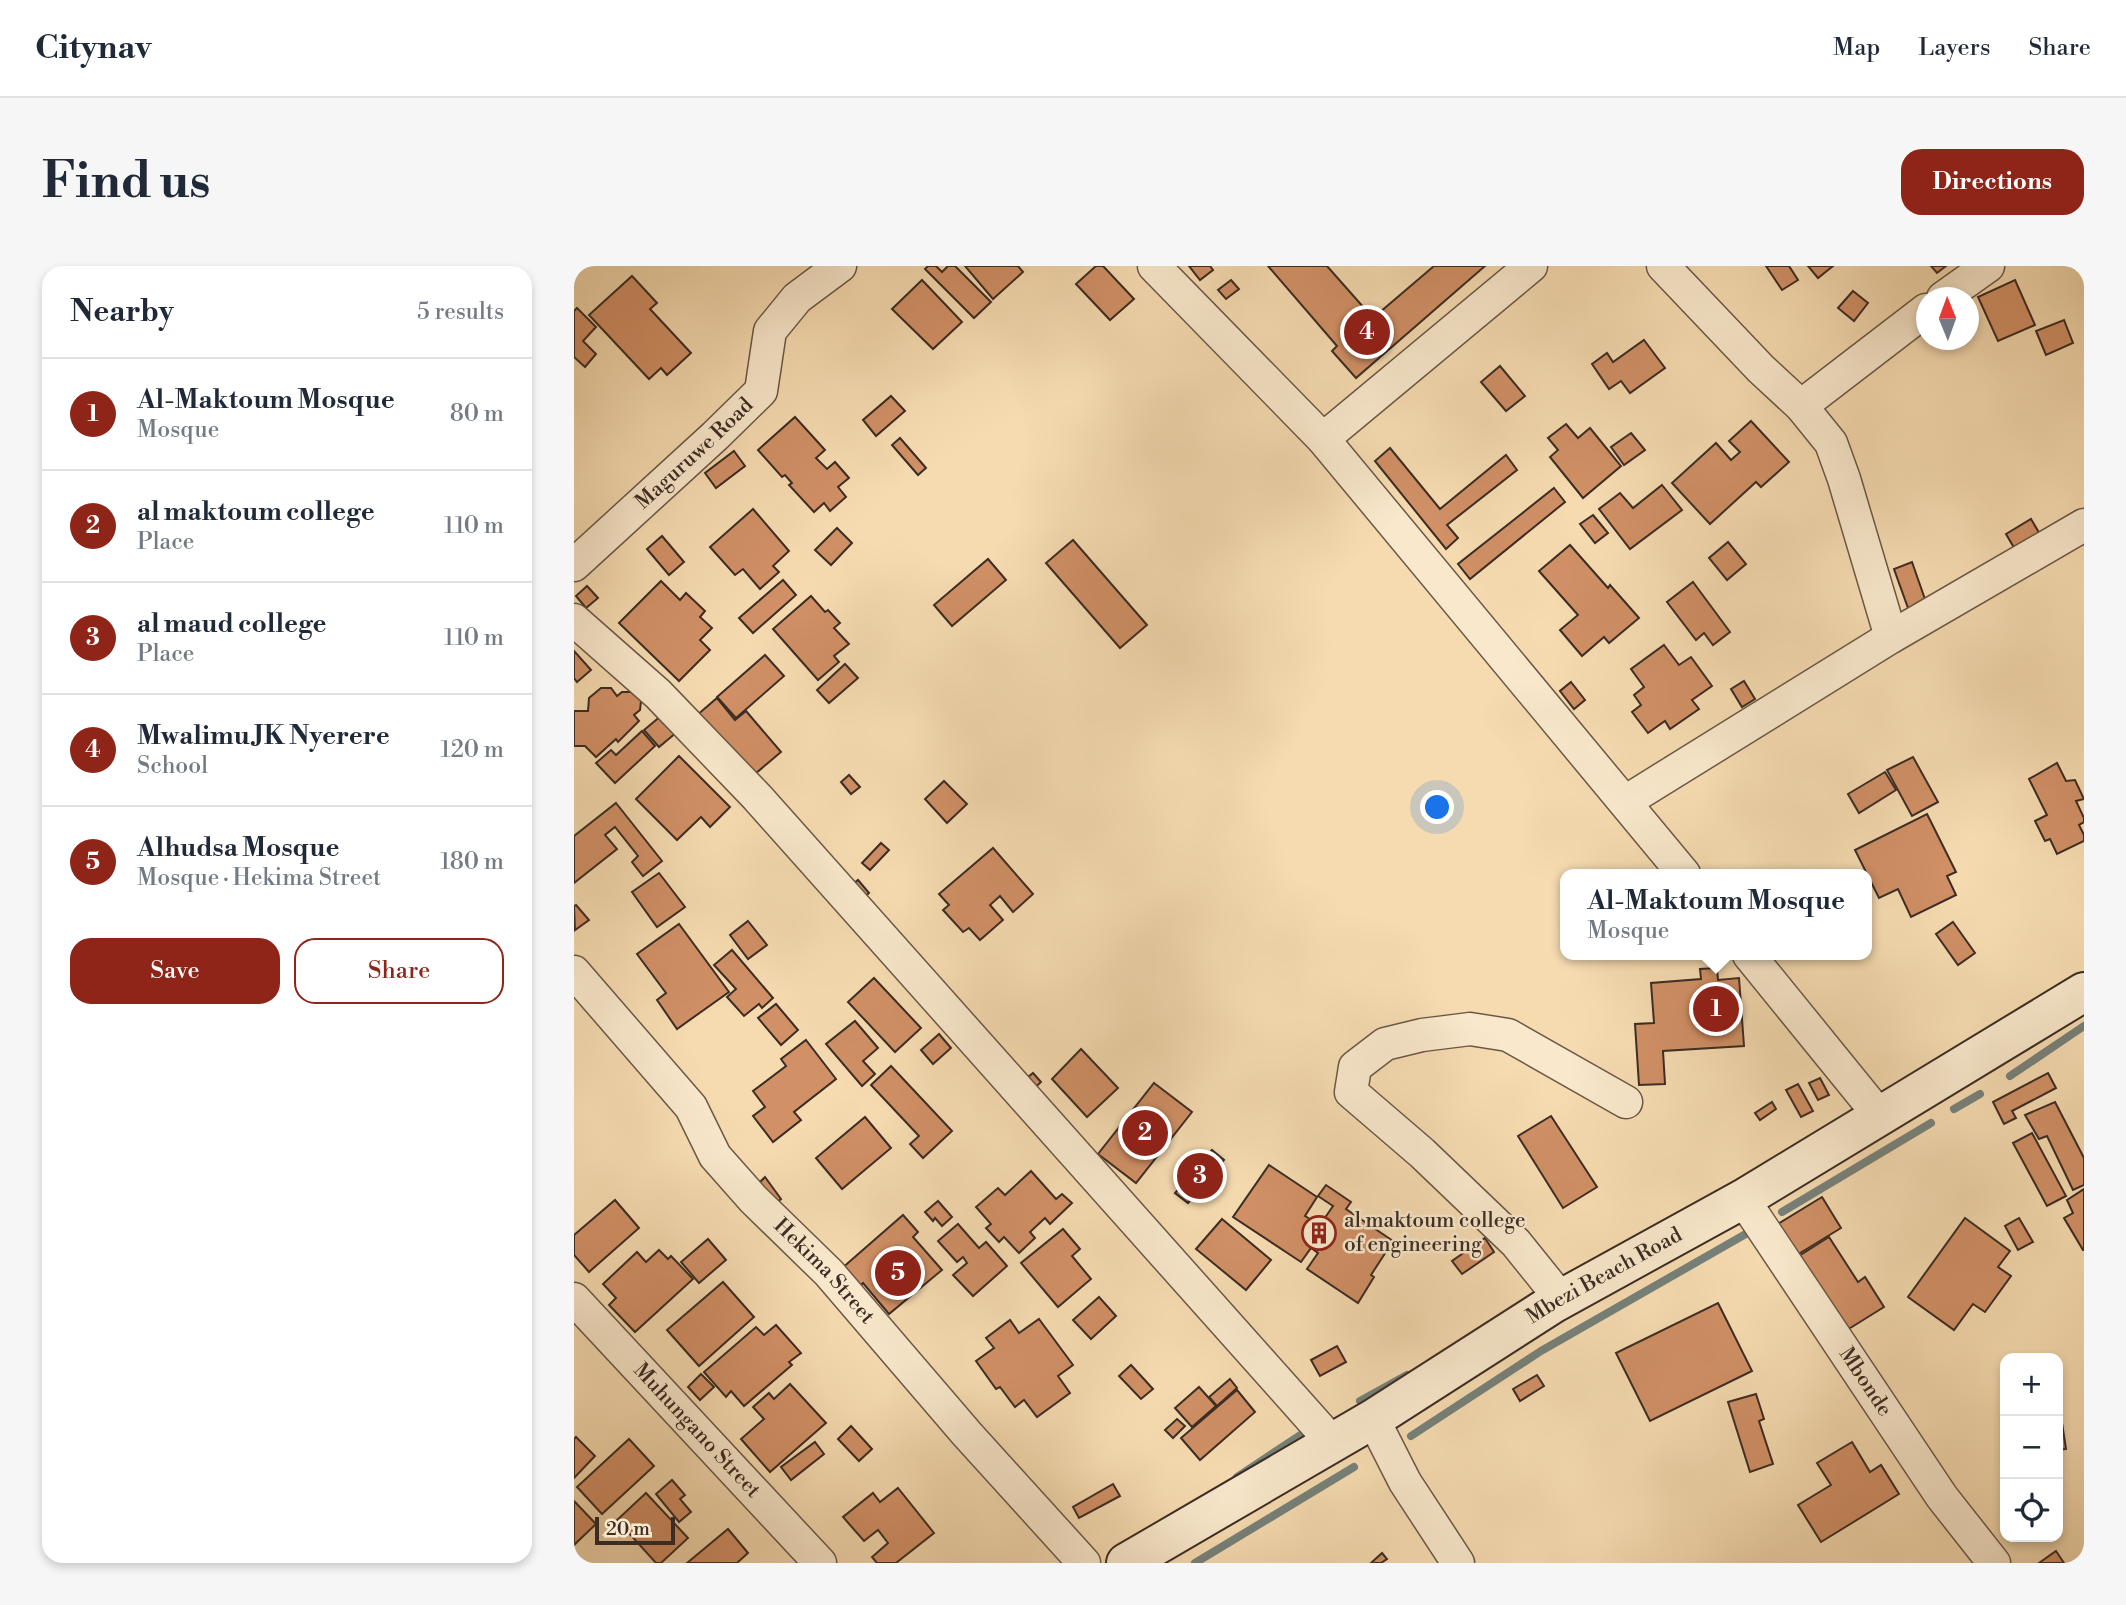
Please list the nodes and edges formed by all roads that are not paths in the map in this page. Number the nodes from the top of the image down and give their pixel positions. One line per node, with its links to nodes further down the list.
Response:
1 (839, 266): 11 (street, Maguruwe Road)
2 (1154, 266): 9 (street)
3 (1531, 266): 9 (street)
4 (1664, 266): 8 (street)
5 (1988, 266): 6 (street)
6 (1958, 287)
7 (1916, 318): 8 (street)
8 (1801, 406): 13 (street)
9 (1323, 439): 14 (street)
10 (2084, 525): 13 (street)
11 (574, 565)
12 (574, 620): 25 (street)
13 (1891, 637): 14 (street)
14 (1625, 802): 15 (street)
15 (1680, 869)
16 (1753, 960): 20 (street)
17 (574, 972): 27 (street, Hekima Street)
18 (2084, 992): 20 (main road, Mbezi Beach Road)
19 (1626, 1102): 23 (street)
20 (1879, 1115): 21 (main road, Mbezi Beach Road)
21 (1743, 1199): 23 (main road, Mbezi Beach Road); 30 (street, Mbonde)
22 (574, 1299): 26 (street, Muhungano Street)
23 (1555, 1303): 24 (main road, Mbezi Beach Road)
24 (1373, 1419): 25 (main road, Mbezi Beach Road); 29 (street)
25 (1331, 1441): 28 (main road, Mbezi Beach Road)
26 (820, 1563)
27 (1084, 1563)
28 (1126, 1563)
29 (1458, 1563)
30 (1994, 1563)

